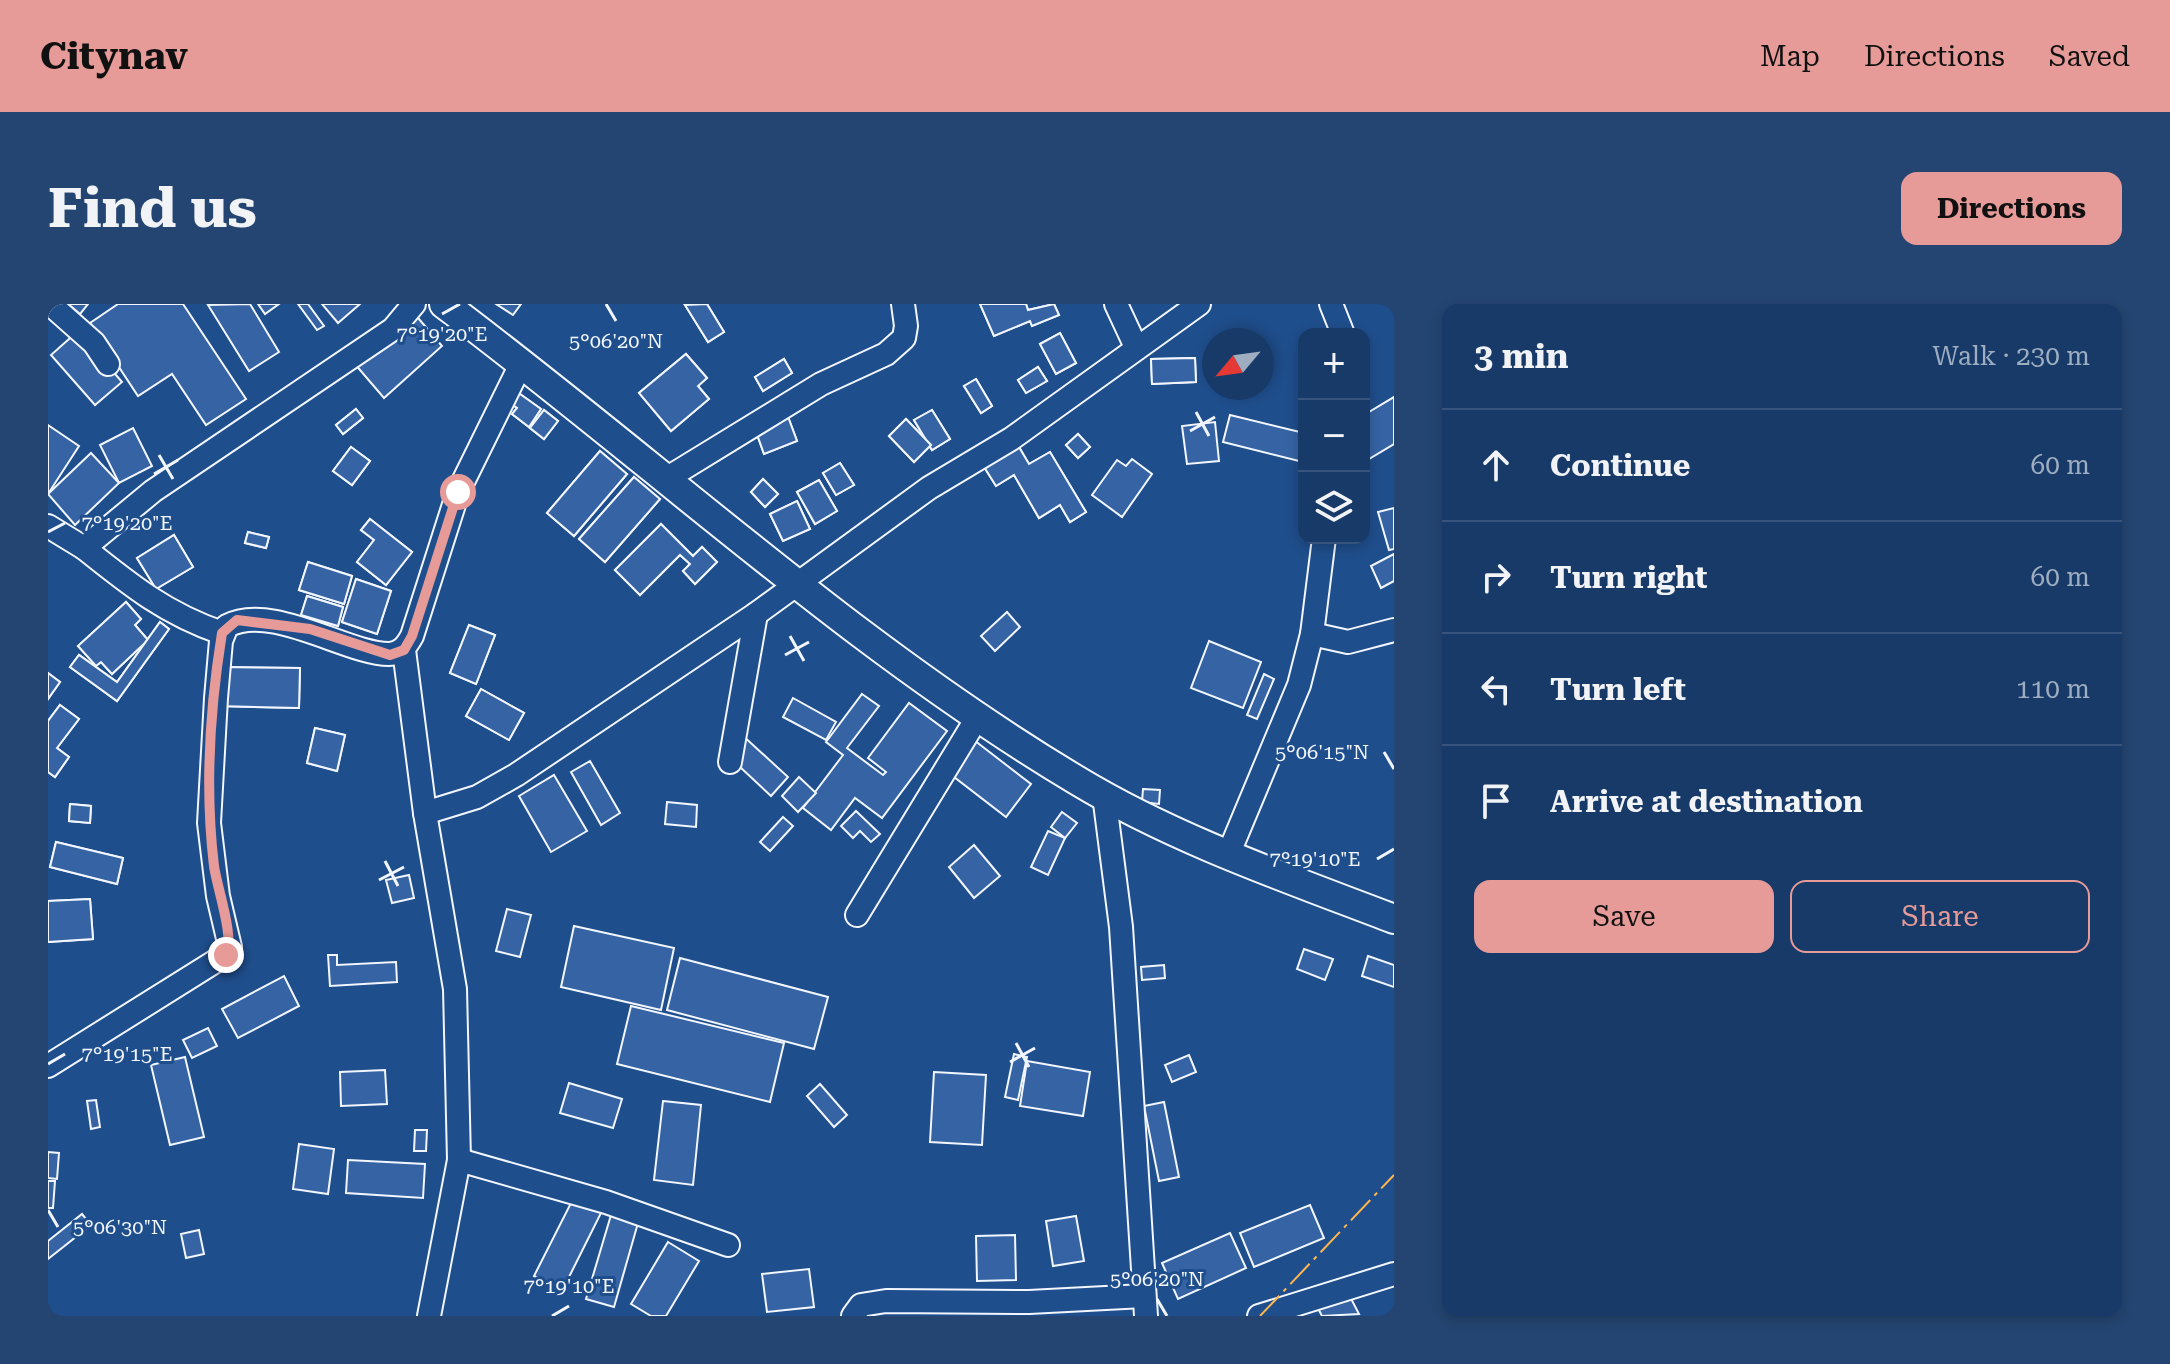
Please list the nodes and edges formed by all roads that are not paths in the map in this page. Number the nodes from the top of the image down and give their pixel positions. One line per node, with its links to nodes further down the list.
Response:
1 (50, 304): 11 (street)
2 (414, 304): 15 (street)
3 (444, 304): 10 (main road)
4 (903, 304): 12 (street)
5 (1116, 304): 9 (street)
6 (1199, 304): 9 (street)
7 (1331, 304): 8 (street)
8 (1341, 328)
9 (1136, 347): 16 (street)
10 (522, 362): 12 (main road); 21 (street)
11 (108, 364)
12 (666, 479): 16 (main road)
13 (48, 526): 15 (street)
14 (1323, 544): 20 (street)
15 (84, 548): 19 (street)
16 (797, 583): 17 (street); 22 (main road)
17 (756, 614): 23 (street); 25 (street)
18 (1394, 630): 20 (street)
19 (222, 633): 21 (street); 29 (street)
20 (1312, 634): 26 (street)
21 (404, 650): 25 (street)
22 (977, 718): 24 (main road); 27 (street)
23 (730, 762)
24 (1104, 795): 26 (main road); 33 (street)
25 (425, 813): 30 (street)
26 (1228, 855): 28 (main road)
27 (857, 915)
28 (1394, 919)
29 (48, 1066)
30 (459, 1160): 31 (street); 34 (street)
31 (728, 1245)
32 (1394, 1274): 36 (street)
33 (1145, 1306): 35 (street)
34 (429, 1316)
35 (853, 1316)
36 (1259, 1316)

